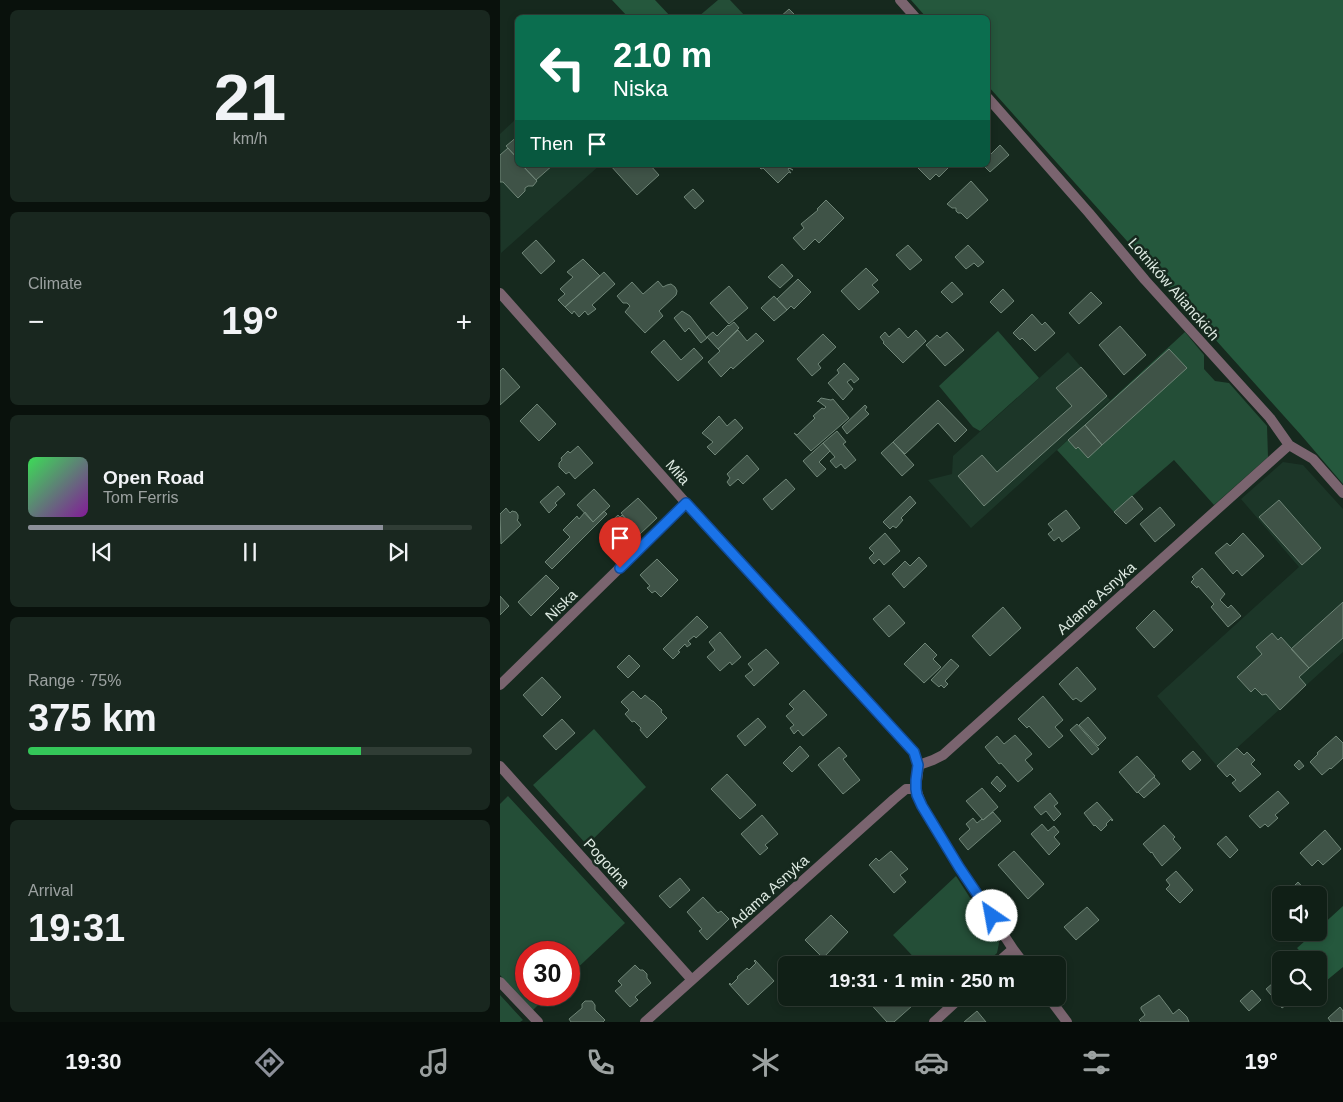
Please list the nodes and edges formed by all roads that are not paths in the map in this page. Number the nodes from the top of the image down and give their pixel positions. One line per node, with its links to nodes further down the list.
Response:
1 (900, 0): 2 (street)
2 (913, 15)
3 (990, 100): 5 (street, Lotników Alianckich)
4 (500, 294): 7 (street, Miła)
5 (1289, 445): 6 (street, Lotników Alianckich); 9 (street, Adama Asnyka)
6 (1343, 493)
7 (686, 503): 8 (street, Niska); 9 (street, Miła)
8 (500, 685)
9 (918, 765): 11 (street)
10 (500, 766): 15 (street, Pogodna)
11 (916, 789): 12 (street); 15 (street, Adama Asnyka)
12 (1013, 949): 13 (street); 14 (street)
13 (1006, 956)
14 (1018, 956)
15 (692, 980): 20 (street, Adama Asnyka)
16 (500, 982): 19 (street)
17 (951, 1006): 21 (street)
18 (1055, 1006): 22 (street)
19 (538, 1022)
20 (645, 1022)
21 (934, 1022)
22 (1068, 1022)

